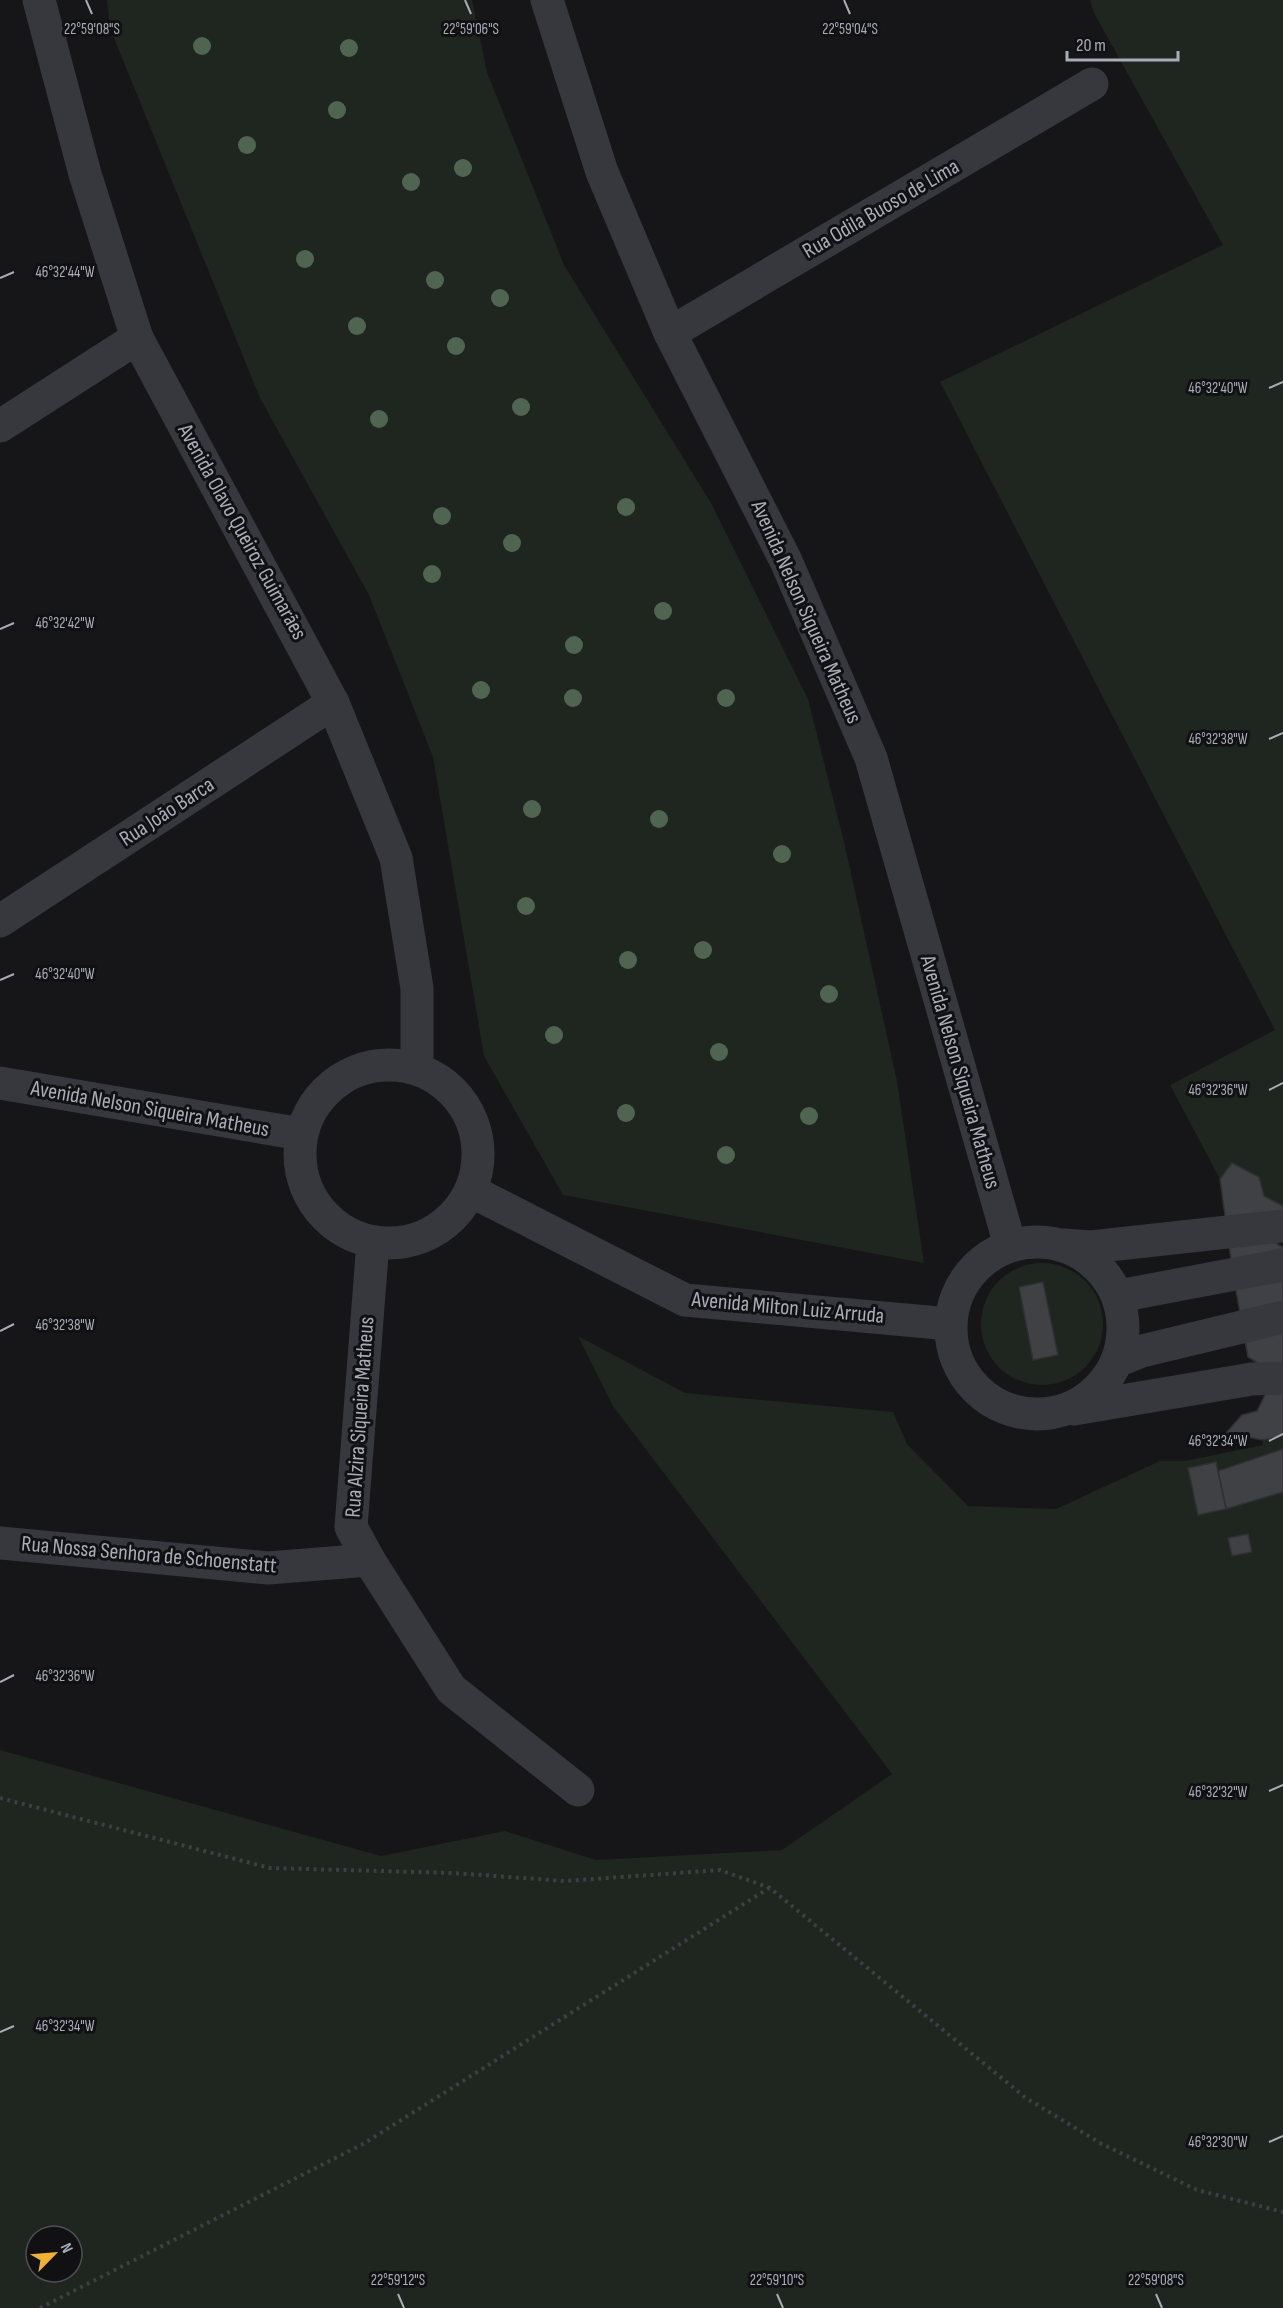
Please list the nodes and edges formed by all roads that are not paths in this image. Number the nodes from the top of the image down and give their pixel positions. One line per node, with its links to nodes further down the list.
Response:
1 (39, 0): 5 (street, Avenida Olavo Queiroz Guimarães)
2 (547, 0): 4 (street, Avenida Nelson Siqueira Matheus)
3 (1092, 84): 4 (street, Rua Odila Buoso de Lima)
4 (670, 333): 15 (street, Avenida Nelson Siqueira Matheus)
5 (137, 338): 6 (street); 7 (street, Avenida Olavo Queiroz Guimarães)
6 (0, 426)
7 (333, 703): 8 (street, Rua João Barca); 9 (street, Avenida Olavo Queiroz Guimarães)
8 (0, 921)
9 (417, 1068): 11 (street); 12 (street)
10 (0, 1083): 11 (street, Avenida Nelson Siqueira Matheus)
11 (301, 1134): 14 (street)
12 (471, 1191): 14 (street); 20 (street, Avenida Milton Luiz Arruda)
13 (1283, 1226): 16 (street)
14 (373, 1242): 26 (street, Rua Alzira Siqueira Matheus)
15 (1010, 1245): 16 (street); 20 (street)
16 (1059, 1245): 18 (street)
17 (1283, 1265): 18 (street)
18 (1119, 1296): 21 (street)
19 (1283, 1317): 21 (street)
20 (950, 1324): 24 (street)
21 (1127, 1349): 23 (street); 24 (street)
22 (1283, 1378): 23 (street)
23 (1195, 1389): 24 (street)
24 (1067, 1410)
25 (0, 1543): 26 (street, Rua Nossa Senhora de Schoenstatt)
26 (369, 1560): 27 (street, Rua Alzira Siqueira Matheus)
27 (578, 1790)

